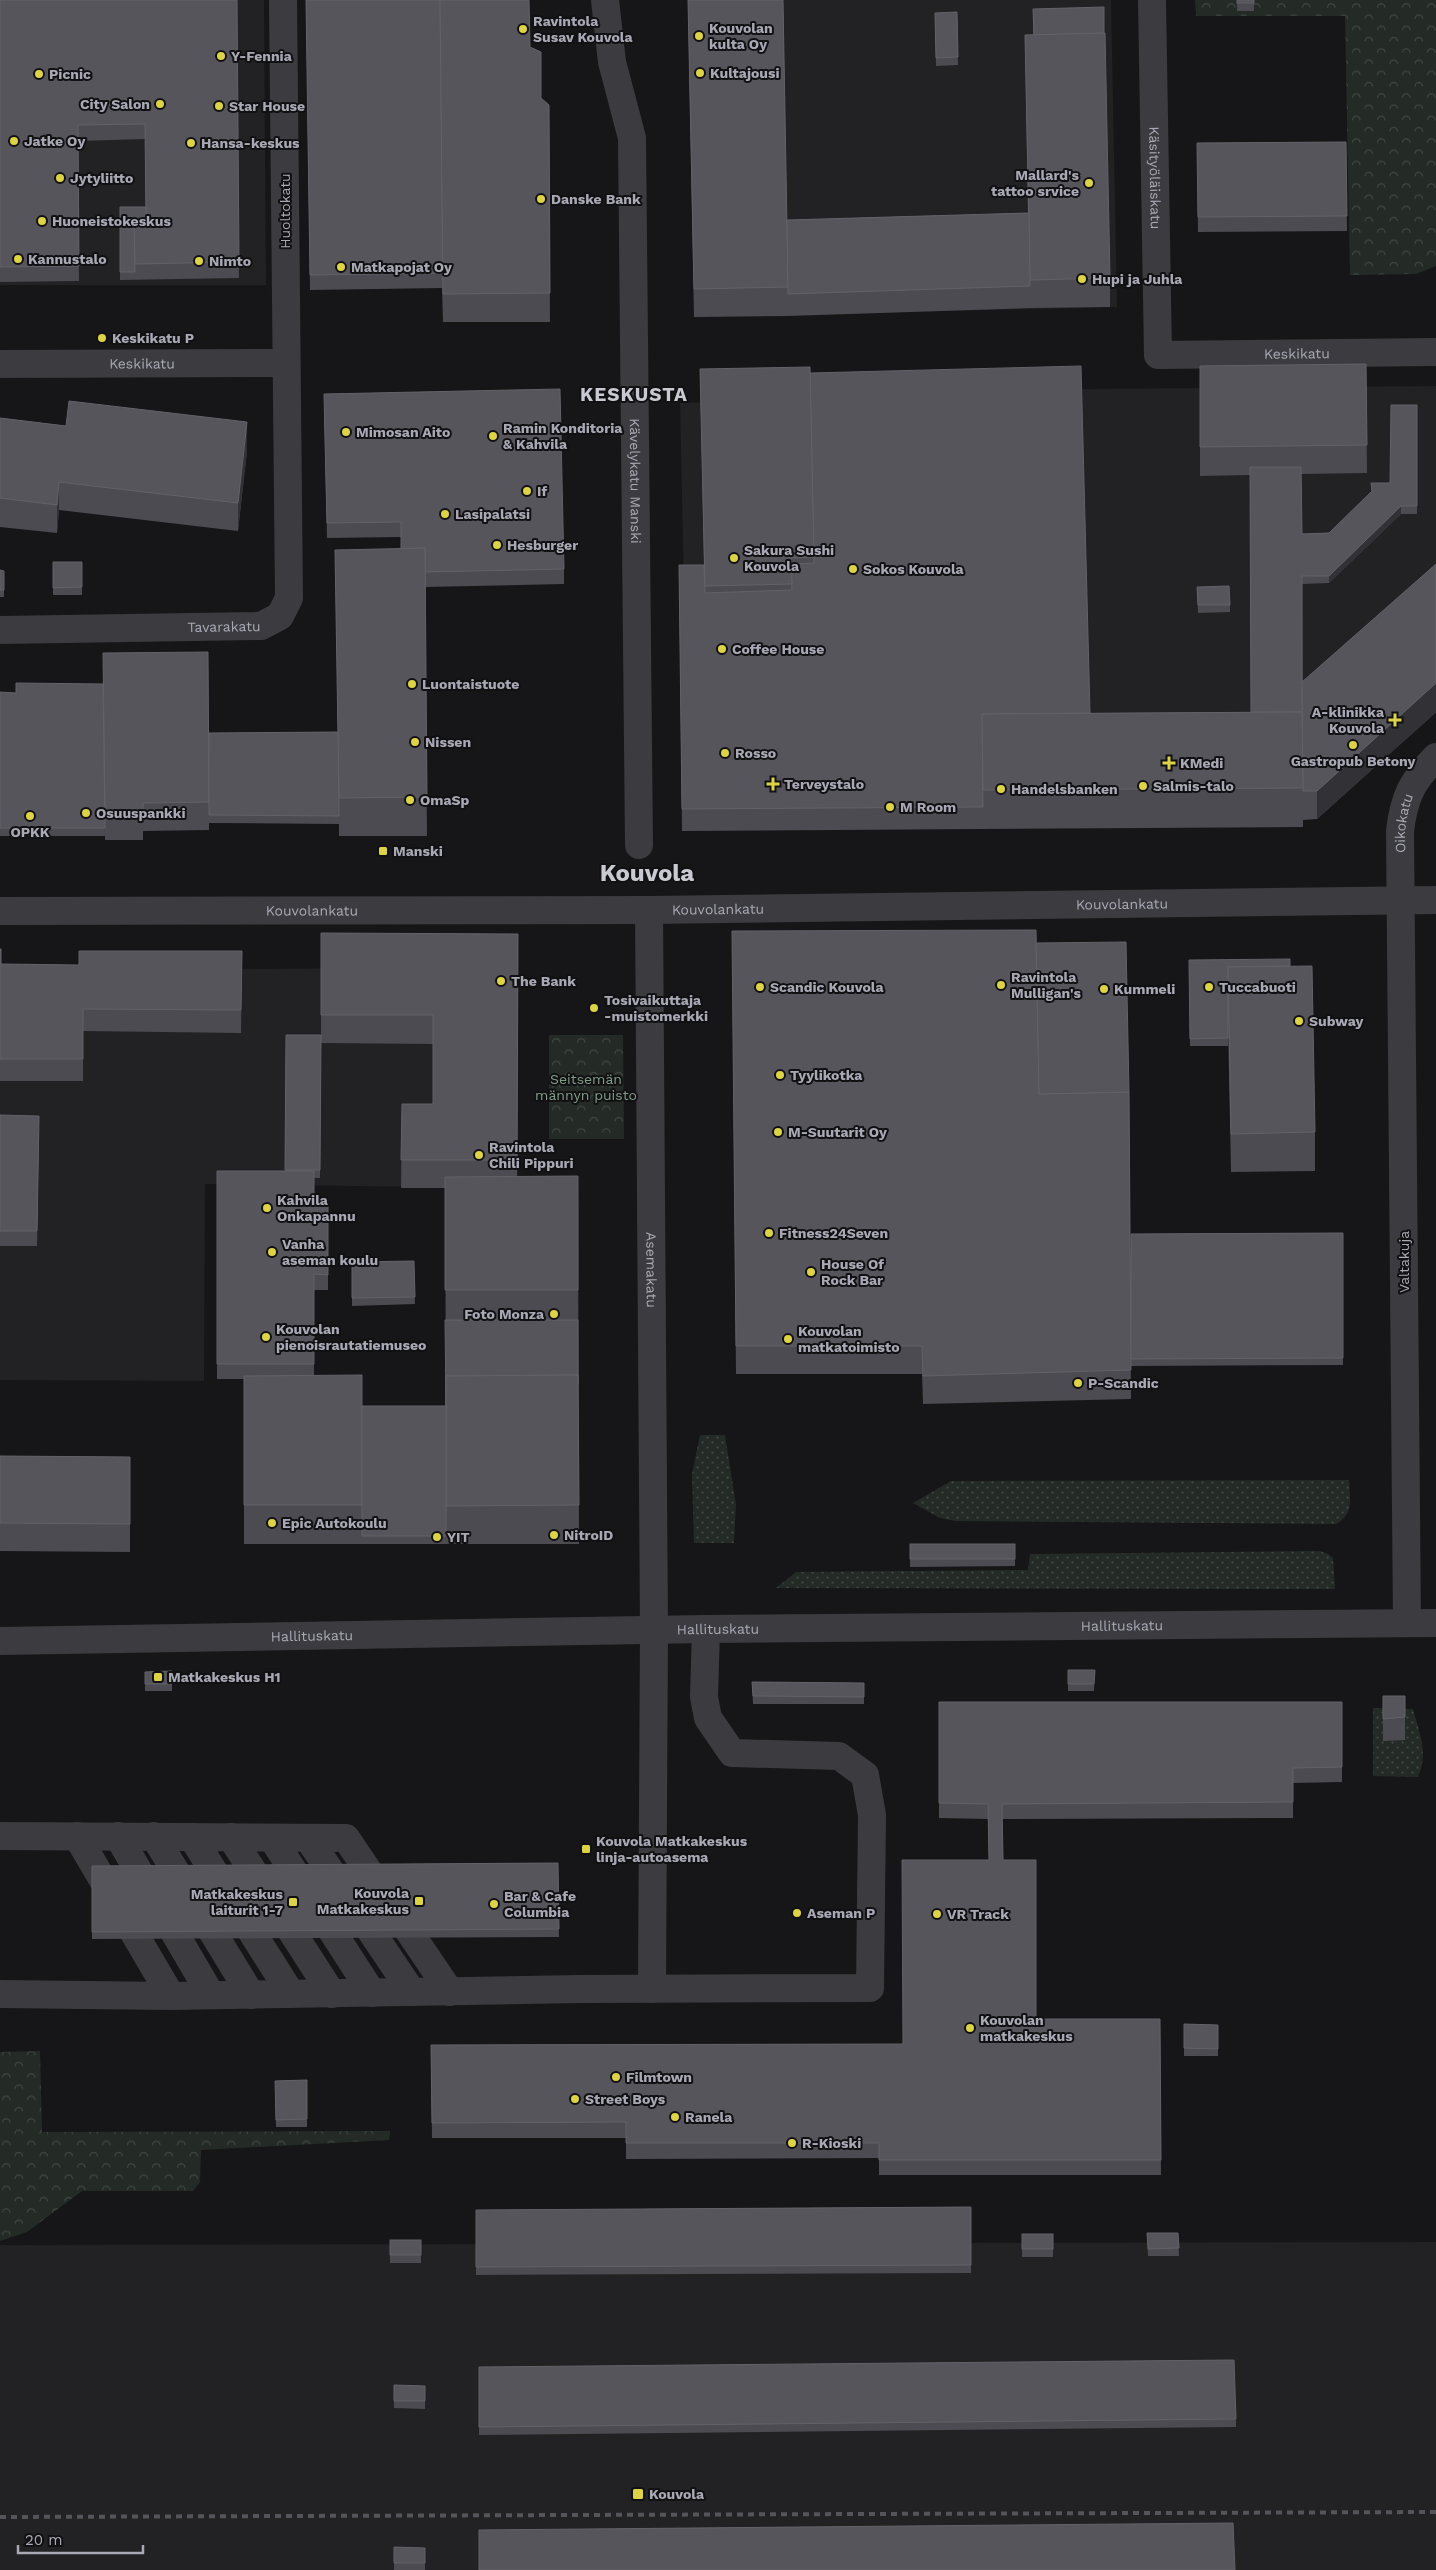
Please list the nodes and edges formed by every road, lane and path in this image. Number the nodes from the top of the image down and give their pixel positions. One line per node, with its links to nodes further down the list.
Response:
1 (283, 0): 6 (street, Huoltokatu)
2 (606, 0): 10 (street, Kävelykatu Manski)
3 (1152, 0): 5 (street, Käsityöläiskatu)
4 (1436, 352): 5 (street, Keskikatu)
5 (1158, 355)
6 (286, 363): 7 (street, Keskikatu); 8 (street, Tavarakatu)
7 (0, 364)
8 (0, 630)
9 (1436, 757): 11 (street, Oikokatu)
10 (639, 845)
11 (1402, 900): 12 (street, Kouvolankatu); 14 (street, Kouvolankatu); 15 (street, Valtakuja)
12 (1436, 900)
13 (0, 910): 14 (street, Kouvolankatu)
14 (649, 910): 17 (street, Asemakatu)
15 (1407, 1623): 16 (street, Hallituskatu); 18 (street, Hallituskatu)
16 (1436, 1623)
17 (654, 1630): 18 (street, Hallituskatu); 19 (street, Hallituskatu); 28 (street, Asemakatu)
18 (706, 1630): 28 (street)
19 (0, 1641)
20 (0, 1836): 21 (street)
21 (77, 1836): 22 (street); 37 (street)
22 (118, 1836): 23 (street); 35 (street)
23 (154, 1836): 24 (street); 36 (street)
24 (192, 1837): 25 (street); 33 (street)
25 (231, 1837): 26 (street); 34 (street)
26 (272, 1838): 27 (street); 31 (street)
27 (308, 1838): 29 (street); 30 (street)
28 (652, 1989): 30 (street)
29 (412, 1992): 30 (street); 31 (street)
30 (450, 1992)
31 (372, 1993): 34 (street)
32 (0, 1994): 37 (street)
33 (291, 1994): 34 (street); 36 (street)
34 (332, 1994)
35 (211, 1995): 36 (street); 37 (street)
36 (251, 1995)
37 (171, 1996)

